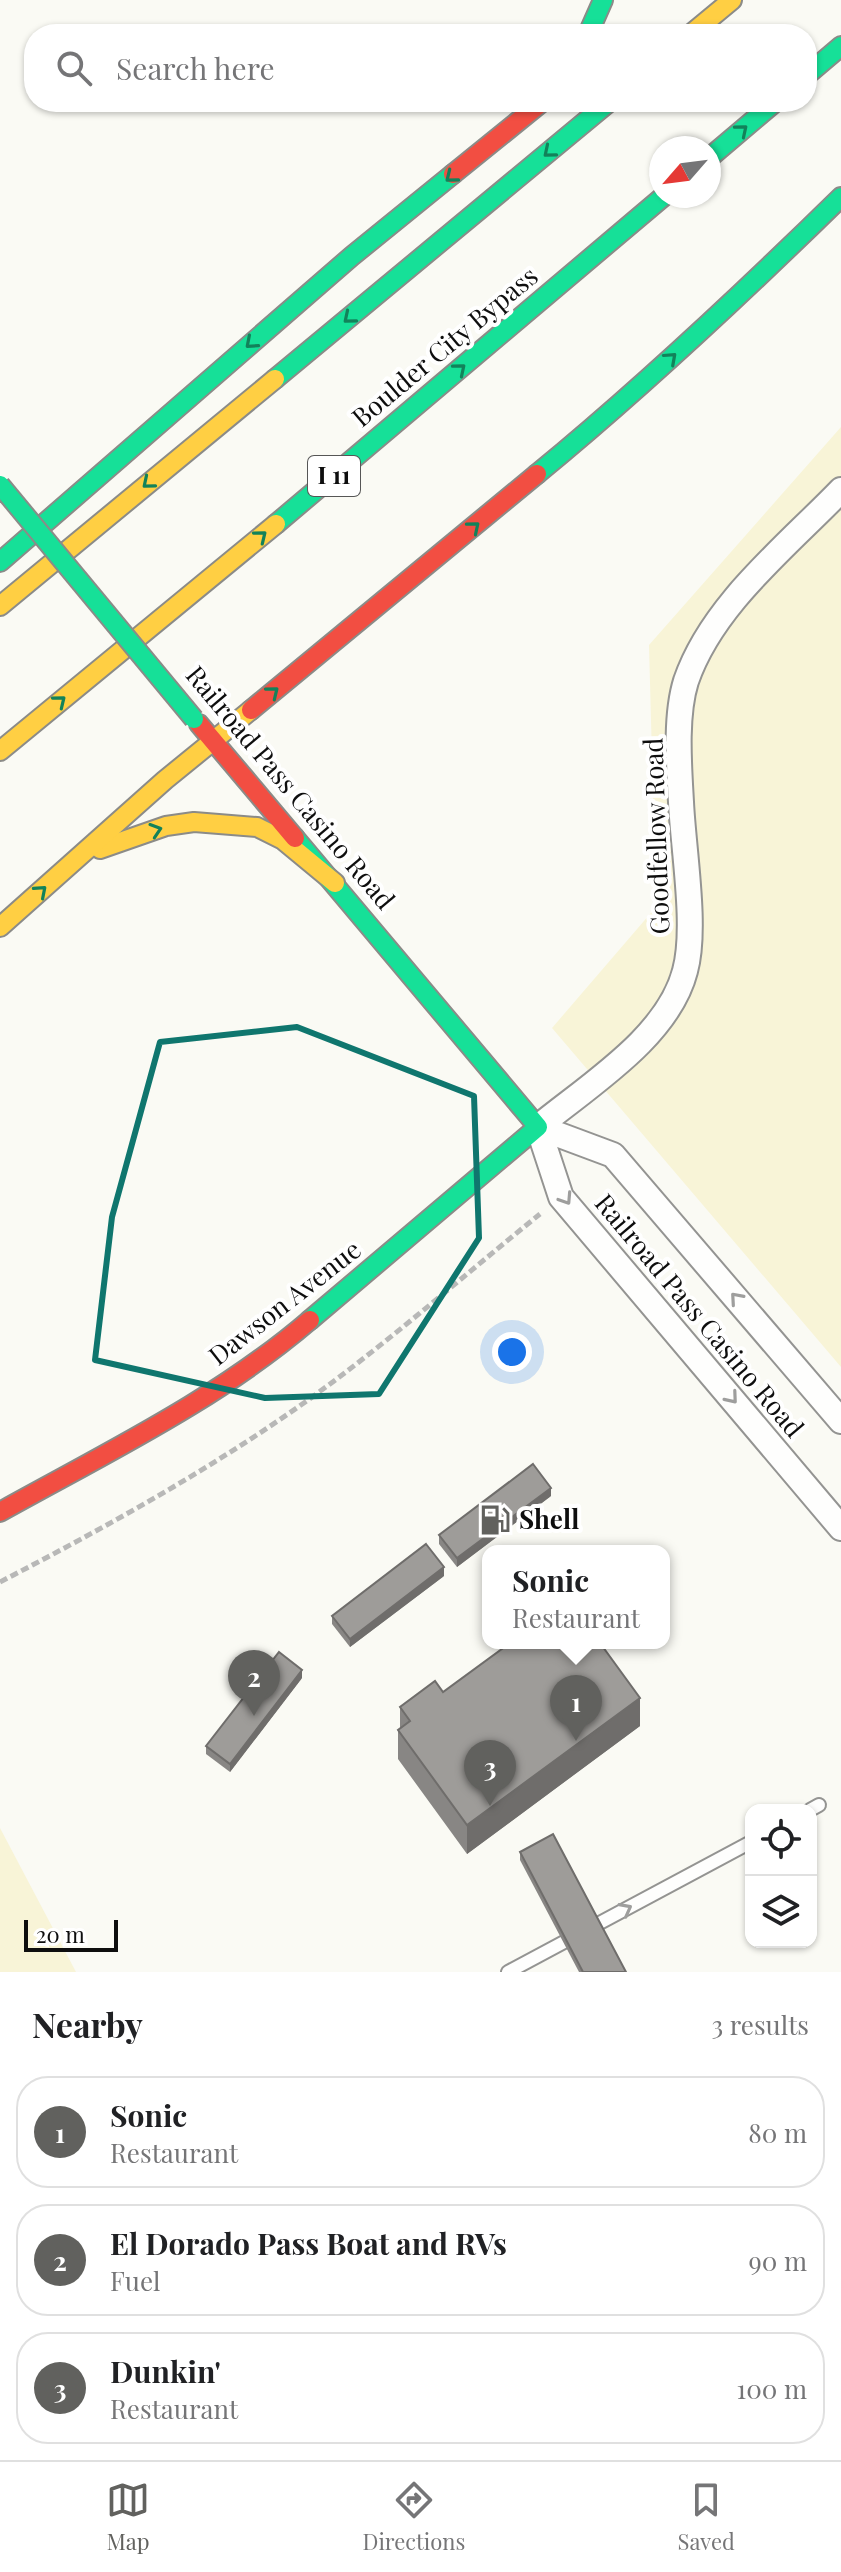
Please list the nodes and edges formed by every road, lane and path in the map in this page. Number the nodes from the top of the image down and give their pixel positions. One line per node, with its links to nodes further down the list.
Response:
1 (603, 0): 3 (main road)
2 (732, 0): 4 (main road)
3 (592, 24)
4 (703, 24)
5 (841, 46): 6 (main road)
6 (817, 66)
7 (530, 112): 15 (main road, one-way to 15)
8 (597, 112): 16 (main road, one-way to 16)
9 (763, 112): 10 (main road, one-way to 9)
10 (721, 148)
11 (841, 197): 17 (main road, one-way to 11)
12 (650, 208): 18 (main road, Boulder City Bypass / I 11, one-way to 12)
13 (0, 485): 17 (main road, Railroad Pass Casino Road, bridge)
14 (839, 494): 22 (street, Goodfellow Road)
15 (0, 562)
16 (0, 606)
17 (213, 742): 19 (main road); 20 (main road, Railroad Pass Casino Road)
18 (0, 751)
19 (83, 856): 20 (main road, one-way to 20); 21 (main road, one-way to 19)
20 (335, 883): 22 (main road, Railroad Pass Casino Road)
21 (0, 927)
22 (538, 1127): 23 (street, Railroad Pass Casino Road); 24 (street, Railroad Pass Casino Road, one-way to 22); 25 (main road, Dawson Avenue)
23 (561, 1197): 26 (street, Railroad Pass Casino Road, one-way to 26); 27 (path)
24 (841, 1421)
25 (0, 1512)
26 (841, 1528)
27 (0, 1582)
28 (745, 1845): 29 (lane, one-way to 28)
29 (508, 1972)

